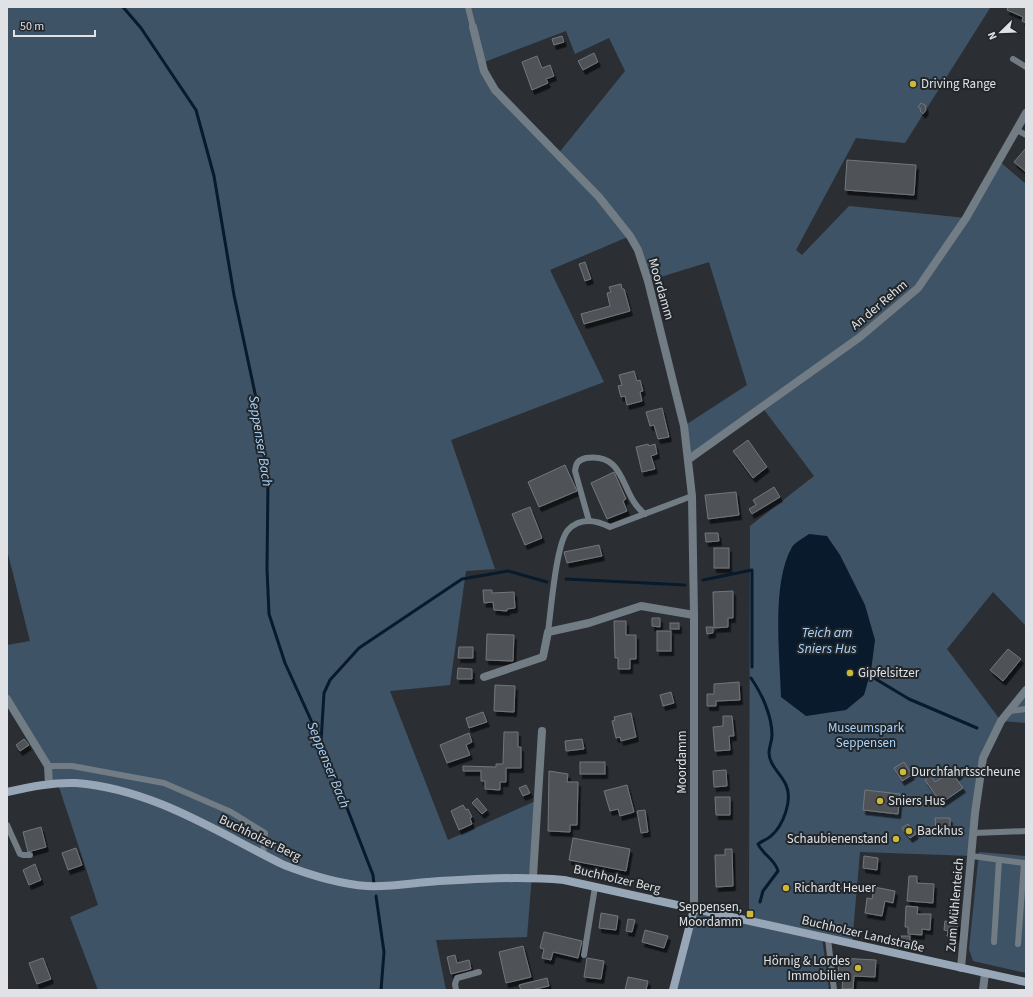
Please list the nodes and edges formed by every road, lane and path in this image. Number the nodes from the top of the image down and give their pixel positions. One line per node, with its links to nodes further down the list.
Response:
1 (468, 7): 2 (lane)
2 (473, 27): 8 (street, Moordamm)
3 (1013, 59): 4 (lane)
4 (1026, 67)
5 (1026, 113): 6 (street, An der Rehm)
6 (1017, 130): 7 (lane); 8 (street, An der Rehm)
7 (1026, 135)
8 (689, 459): 9 (street, Moordamm)
9 (692, 496): 10 (lane); 12 (street, Moordamm)
10 (645, 514): 11 (lane); 11 (lane)
11 (589, 521): 13 (lane)
12 (694, 615): 13 (street); 32 (street, Moordamm)
13 (548, 632): 14 (street)
14 (484, 677)
15 (1026, 690): 18 (street, Zum Mühlenteich)
16 (7, 699): 20 (street)
17 (1026, 709): 18 (lane)
18 (1010, 711): 25 (street, Zum Mühlenteich)
19 (542, 730): 30 (street)
20 (48, 766): 21 (street); 26 (lane)
21 (49, 784): 22 (main road, Buchholzer Berg); 26 (main road, Buchholzer Berg)
22 (7, 792)
23 (7, 825): 27 (lane)
24 (1026, 831): 25 (lane)
25 (974, 833): 28 (street, Zum Mühlenteich)
26 (263, 854): 30 (main road, Buchholzer Berg)
27 (30, 855)
28 (972, 856): 29 (lane); 37 (street, Zum Mühlenteich)
29 (999, 860): 34 (lane); 35 (lane)
30 (533, 877): 31 (main road, Buchholzer Berg)
31 (595, 887): 32 (main road, Buchholzer Berg); 36 (lane)
32 (694, 909): 33 (main road, Buchholzer Landstraße); 42 (main road)
33 (828, 938): 37 (main road, Buchholzer Landstraße); 43 (lane)
34 (994, 942)
35 (1018, 944)
36 (584, 955)
37 (961, 968): 39 (main road, Buchholzer Landstraße)
38 (479, 972): 41 (lane)
39 (984, 973): 40 (main road, Buchholzer Landstraße); 44 (street)
40 (1026, 982)
41 (456, 990)
42 (673, 990)
43 (834, 990)
44 (983, 990)

